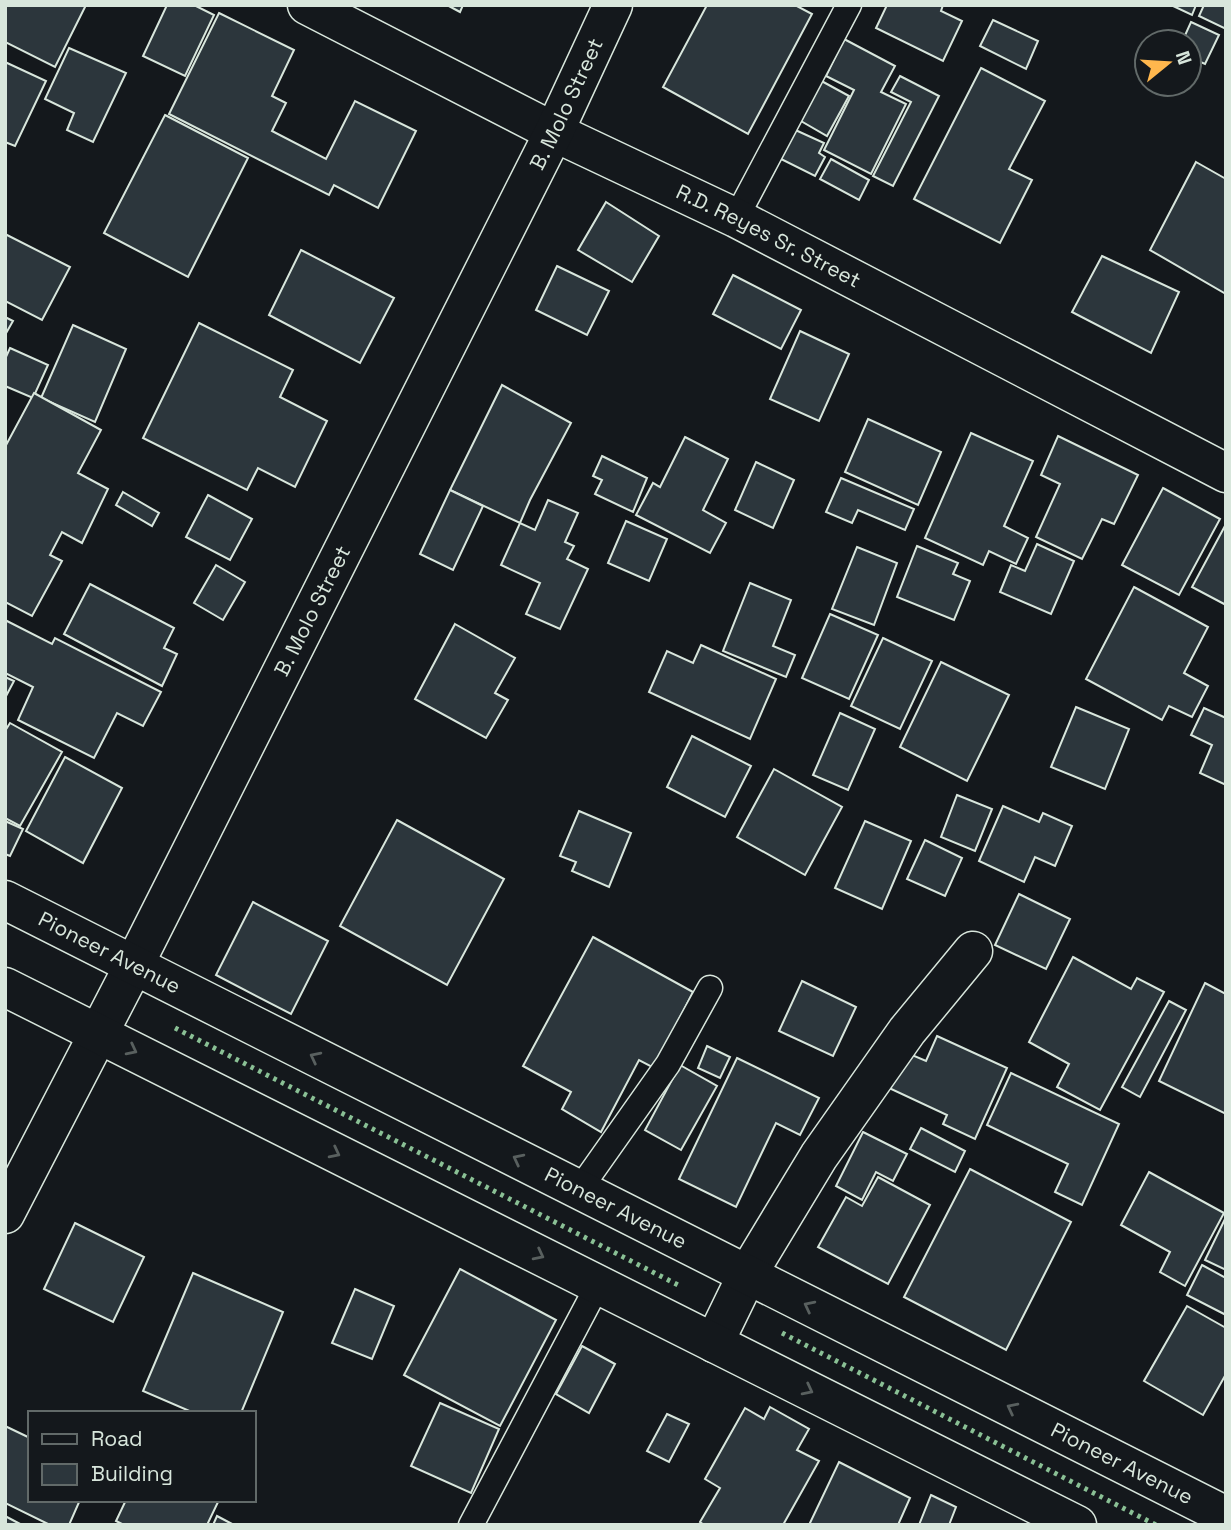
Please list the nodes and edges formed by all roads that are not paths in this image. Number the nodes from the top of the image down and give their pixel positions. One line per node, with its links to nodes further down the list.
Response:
1 (307, 5): 4 (street, R.D. Reyes Sr. Street)
2 (613, 5): 4 (street, B. Molo Street)
3 (849, 5): 5 (lane)
4 (554, 132): 5 (street, R.D. Reyes Sr. Street); 9 (street, B. Molo Street)
5 (736, 218): 6 (street, R.D. Reyes Sr. Street)
6 (1226, 473)
7 (5, 900): 9 (street, Pioneer Avenue)
8 (973, 951): 15 (street)
9 (134, 965): 12 (street, B. Molo Street); 13 (street, Pioneer Avenue, one-way to 9)
10 (5, 987): 12 (street)
11 (710, 988): 13 (lane)
12 (98, 1033): 14 (street, B. Molo Street); 16 (street, one-way to 16)
13 (579, 1189): 15 (street, Pioneer Avenue)
14 (5, 1214)
15 (747, 1275): 17 (street); 18 (street, Pioneer Avenue, one-way to 15)
16 (598, 1285): 17 (street); 19 (lane)
17 (714, 1343): 20 (street, one-way to 20)
18 (1226, 1516)
19 (471, 1525)
20 (1077, 1525)

